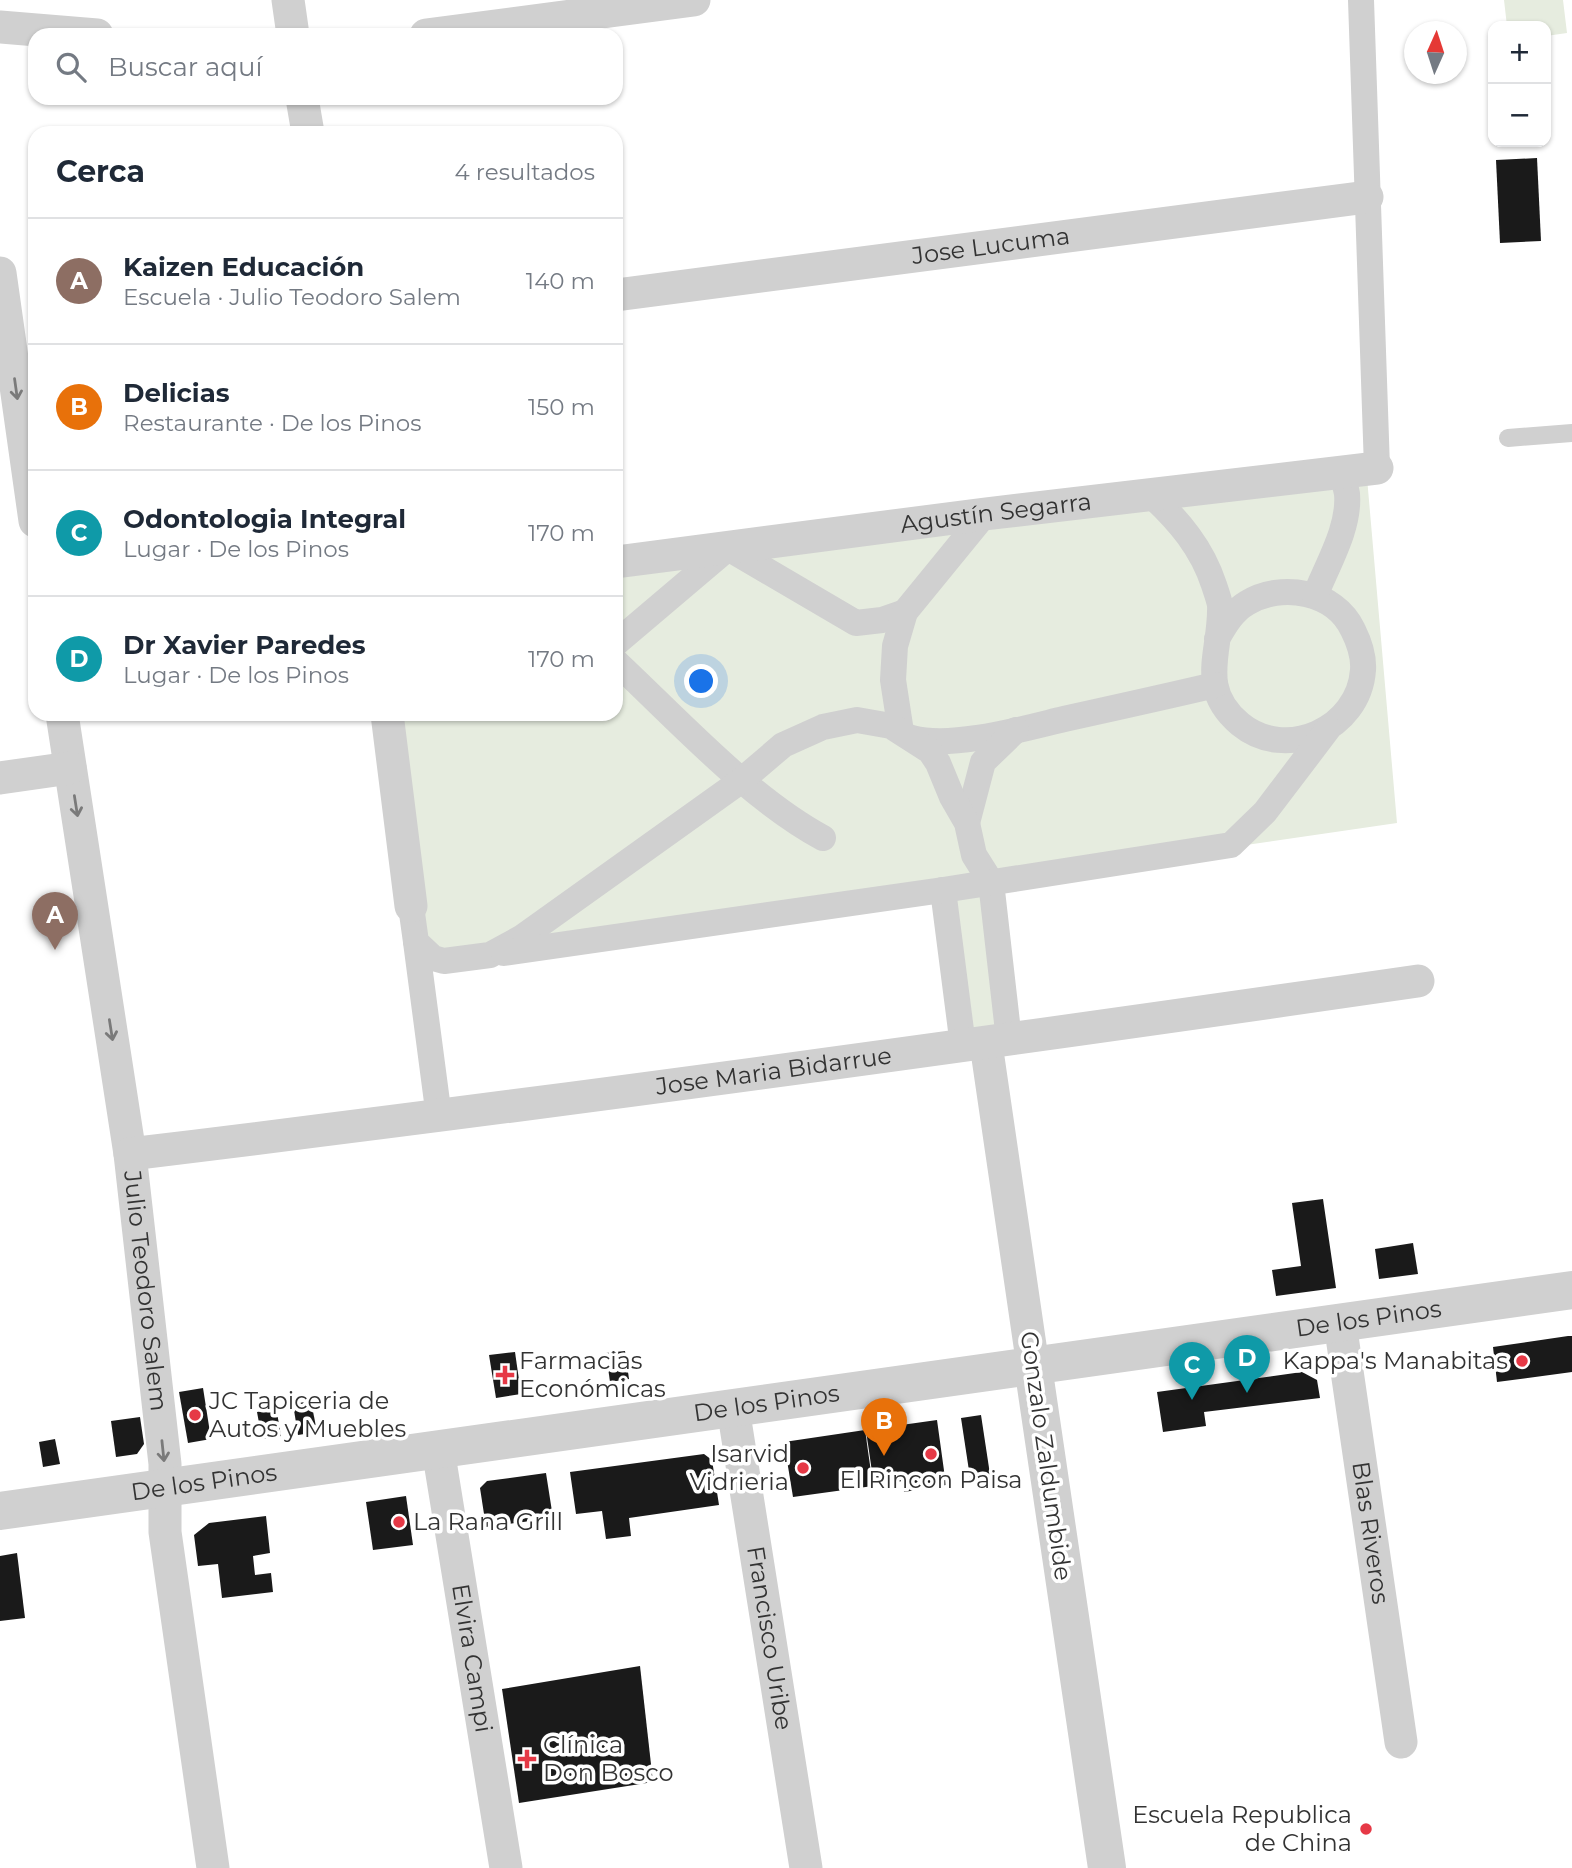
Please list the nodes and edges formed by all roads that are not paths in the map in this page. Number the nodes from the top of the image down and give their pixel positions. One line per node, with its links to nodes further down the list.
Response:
1 (288, 0): 5 (street)
2 (694, 0): 6 (street)
3 (1361, 0): 10 (street)
4 (0, 27): 7 (street)
5 (292, 28)
6 (480, 28)
7 (28, 29)
8 (303, 105): 9 (street)
9 (307, 126)
10 (1367, 197): 12 (street, Jose Lucuma); 15 (street)
11 (0, 272): 16 (street, one-way to 16)
12 (623, 294)
13 (1572, 433): 14 (lane)
14 (1508, 438)
15 (1377, 468): 17 (street, Agustín Segarra)
16 (28, 471)
17 (1341, 472): 18 (street, Agustín Segarra); 22 (street)
18 (1152, 495): 19 (street, Agustín Segarra); 25 (street)
19 (985, 514): 20 (street, Agustín Segarra); 23 (street)
20 (728, 548): 21 (street, Agustín Segarra); 23 (street); 24 (street)
21 (623, 561)
22 (1315, 596): 25 (street); 30 (street)
23 (905, 612): 32 (street)
24 (623, 637)
25 (1217, 639): 27 (street)
26 (623, 669): 35 (street)
27 (1215, 685): 30 (street); 31 (street)
28 (63, 721): 33 (street, Julio Teodoro Salem)
29 (388, 721): 40 (street)
30 (1328, 729): 38 (street)
31 (1016, 730): 32 (street); 36 (street)
32 (906, 735): 35 (street); 36 (street)
33 (70, 768): 34 (street); 46 (street, Julio Teodoro Salem, one-way to 46)
34 (0, 778)
35 (743, 780): 37 (street); 42 (street)
36 (967, 823): 38 (street)
37 (823, 838)
38 (991, 882): 39 (street); 44 (street)
39 (943, 890): 42 (street); 44 (street)
40 (411, 906): 41 (street)
41 (416, 942): 42 (street); 45 (street)
42 (490, 955)
43 (1418, 981): 44 (street, Jose Maria Bidarrue)
44 (986, 1044): 45 (street, Jose Maria Bidarrue); 49 (street, Gonzalo Zaldumbide)
45 (439, 1117): 46 (street, Jose Maria Bidarrue)
46 (131, 1154): 52 (street, Julio Teodoro Salem, one-way to 52)
47 (1572, 1290): 48 (street, De los Pinos)
48 (1340, 1323): 49 (street, De los Pinos); 54 (street, Blas Riveros)
49 (1034, 1366): 50 (street, De los Pinos); 58 (street, Gonzalo Zaldumbide)
50 (733, 1408): 51 (street, De los Pinos); 57 (street, Francisco Uribe)
51 (439, 1449): 52 (street, De los Pinos); 56 (street, Elvira Campi)
52 (165, 1486): 53 (street, De los Pinos); 55 (street, Julio Teodoro Salem)
53 (0, 1511)
54 (1401, 1742)
55 (213, 1868)
56 (506, 1868)
57 (806, 1868)
58 (1107, 1868)

